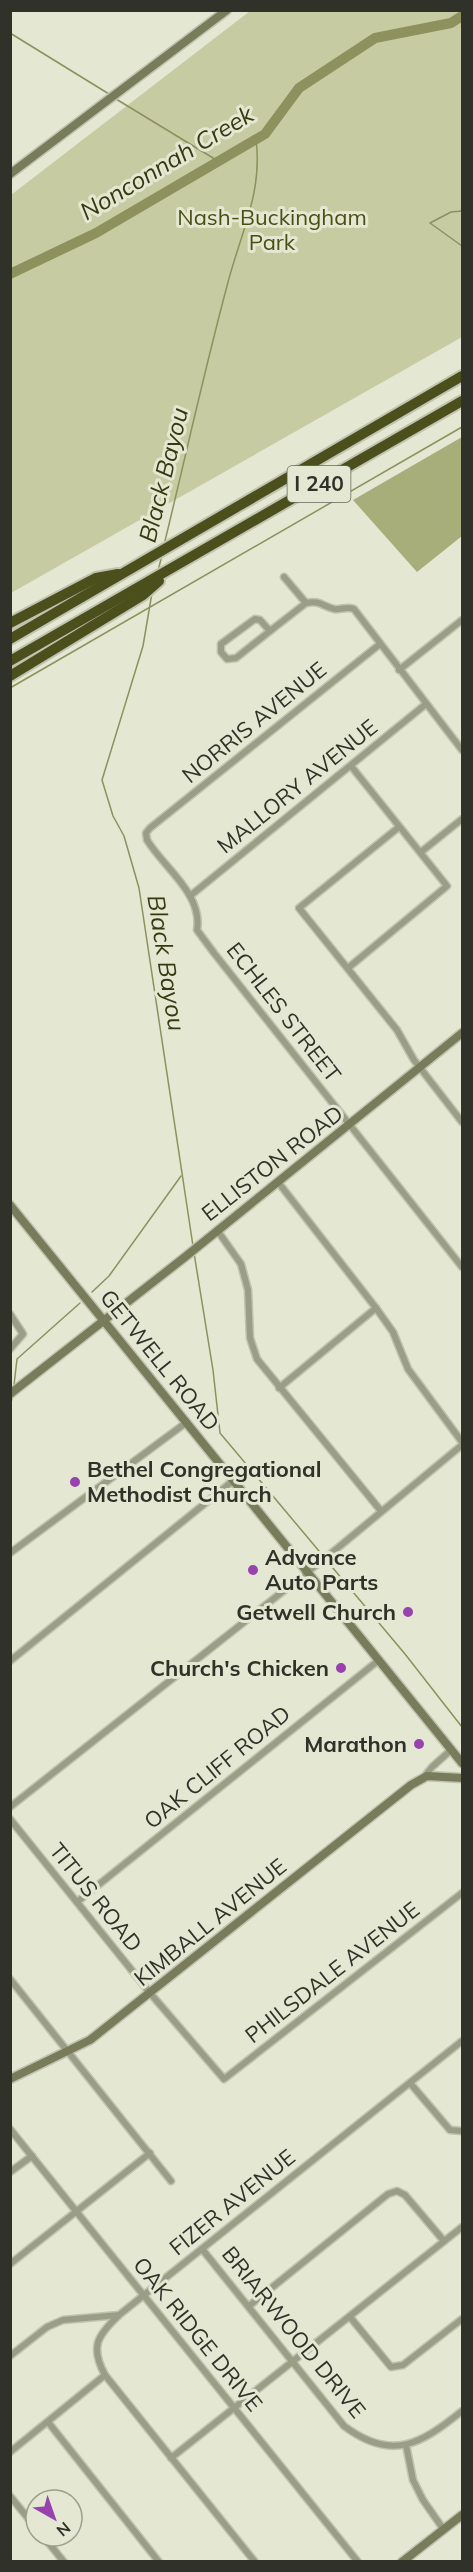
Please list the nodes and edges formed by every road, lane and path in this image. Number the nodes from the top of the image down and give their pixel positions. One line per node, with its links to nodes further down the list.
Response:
1 (227, 10): 2 (main road)
2 (10, 174)
3 (462, 376): 5 (highway, I 240)
4 (462, 401): 7 (highway, I 240)
5 (128, 570): 10 (highway); 12 (highway, I 240)
6 (284, 577): 8 (street)
7 (128, 599): 14 (highway); 16 (highway)
8 (306, 603): 11 (street); 13 (street)
9 (462, 620): 15 (street)
10 (10, 623)
11 (270, 631): 11 (street)
12 (10, 639)
13 (380, 644): 15 (street); 22 (street, NORRIS AVENUE)
14 (10, 661)
15 (399, 670): 17 (street)
16 (10, 676)
17 (426, 704): 18 (street); 19 (street, MALLORY AVENUE)
18 (462, 750)
19 (351, 766): 21 (street); 24 (street, MALLORY AVENUE)
20 (462, 819): 23 (street)
21 (399, 827): 23 (street); 25 (street)
22 (150, 828): 24 (street, ECHLES STREET)
23 (421, 852): 25 (street)
24 (190, 896): 29 (street, ECHLES STREET)
25 (348, 968): 27 (street)
26 (462, 1033): 27 (main road, ELLISTON ROAD)
27 (420, 1068): 28 (street); 29 (main road, ELLISTON ROAD)
28 (462, 1122)
29 (350, 1125): 30 (main road, ELLISTON ROAD); 33 (street, ECHLES STREET)
30 (278, 1182): 32 (main road, ELLISTON ROAD); 34 (street)
31 (10, 1205): 36 (main road, GETWELL ROAD)
32 (217, 1230): 36 (main road, ELLISTON ROAD); 38 (street)
33 (462, 1267)
34 (376, 1308): 38 (street); 41 (street)
35 (10, 1314): 37 (street)
36 (103, 1320): 39 (main road, ELLISTON ROAD); 40 (main road, GETWELL ROAD)
37 (10, 1350)
38 (279, 1388): 43 (street)
39 (10, 1394)
40 (187, 1422): 42 (main road, GETWELL ROAD); 44 (street)
41 (462, 1444): 43 (street)
42 (234, 1480): 45 (main road, GETWELL ROAD); 47 (street)
43 (381, 1511): 45 (street)
44 (10, 1553)
45 (308, 1572): 46 (main road, GETWELL ROAD); 52 (street)
46 (379, 1660): 48 (main road, GETWELL ROAD); 55 (street, OAK CLIFF ROAD)
47 (10, 1661)
48 (451, 1750): 49 (main road, GETWELL ROAD); 51 (street, KIMBALL AVENUE)
49 (462, 1763)
50 (462, 1778): 51 (main road, KIMBALL AVENUE)
51 (423, 1779): 57 (main road, KIMBALL AVENUE)
52 (10, 1807)
53 (10, 1819): 55 (street, TITUS ROAD)
54 (462, 1893): 61 (street, PHILSDALE AVENUE)
55 (77, 1902): 57 (street, TITUS ROAD)
56 (10, 1979): 59 (street)
57 (150, 1993): 59 (main road, KIMBALL AVENUE); 61 (street, TITUS ROAD)
58 (462, 2042): 62 (street, FIZER AVENUE)
59 (70, 2051): 60 (main road, KIMBALL AVENUE); 65 (street)
60 (10, 2079)
61 (224, 2079)
62 (410, 2083): 64 (street); 72 (street, FIZER AVENUE)
63 (10, 2129): 66 (street, OAK RIDGE DRIVE)
64 (462, 2131)
65 (150, 2153): 68 (street); 69 (street)
66 (32, 2156): 67 (street); 69 (street, OAK RIDGE DRIVE)
67 (10, 2172)
68 (171, 2181)
69 (77, 2211): 73 (street); 74 (street, OAK RIDGE DRIVE)
70 (462, 2227): 71 (street)
71 (444, 2241): 75 (street); 77 (street)
72 (202, 2249): 74 (street, FIZER AVENUE); 75 (street, BRIARWOOD DRIVE)
73 (10, 2264)
74 (144, 2296): 76 (street, FIZER AVENUE); 82 (street, OAK RIDGE DRIVE)
75 (249, 2306): 80 (street, BRIARWOOD DRIVE)
76 (119, 2315): 79 (street); 81 (street, FIZER AVENUE)
77 (350, 2317): 78 (street); 80 (street)
78 (462, 2319)
79 (10, 2356)
80 (293, 2363): 82 (street); 85 (street, BRIARWOOD DRIVE)
81 (105, 2375): 84 (street); 87 (street)
82 (234, 2407): 87 (street); 96 (street, OAK RIDGE DRIVE)
83 (462, 2411): 85 (street)
84 (48, 2422): 86 (street); 94 (street)
85 (406, 2445): 91 (street)
86 (10, 2452)
87 (171, 2458): 95 (street)
88 (10, 2496): 89 (street)
89 (24, 2513)
90 (462, 2515): 91 (main road)
91 (444, 2530): 97 (main road)
92 (53, 2548): 93 (street)
93 (64, 2562)
94 (159, 2562)
95 (255, 2562)
96 (358, 2562)
97 (402, 2562)

